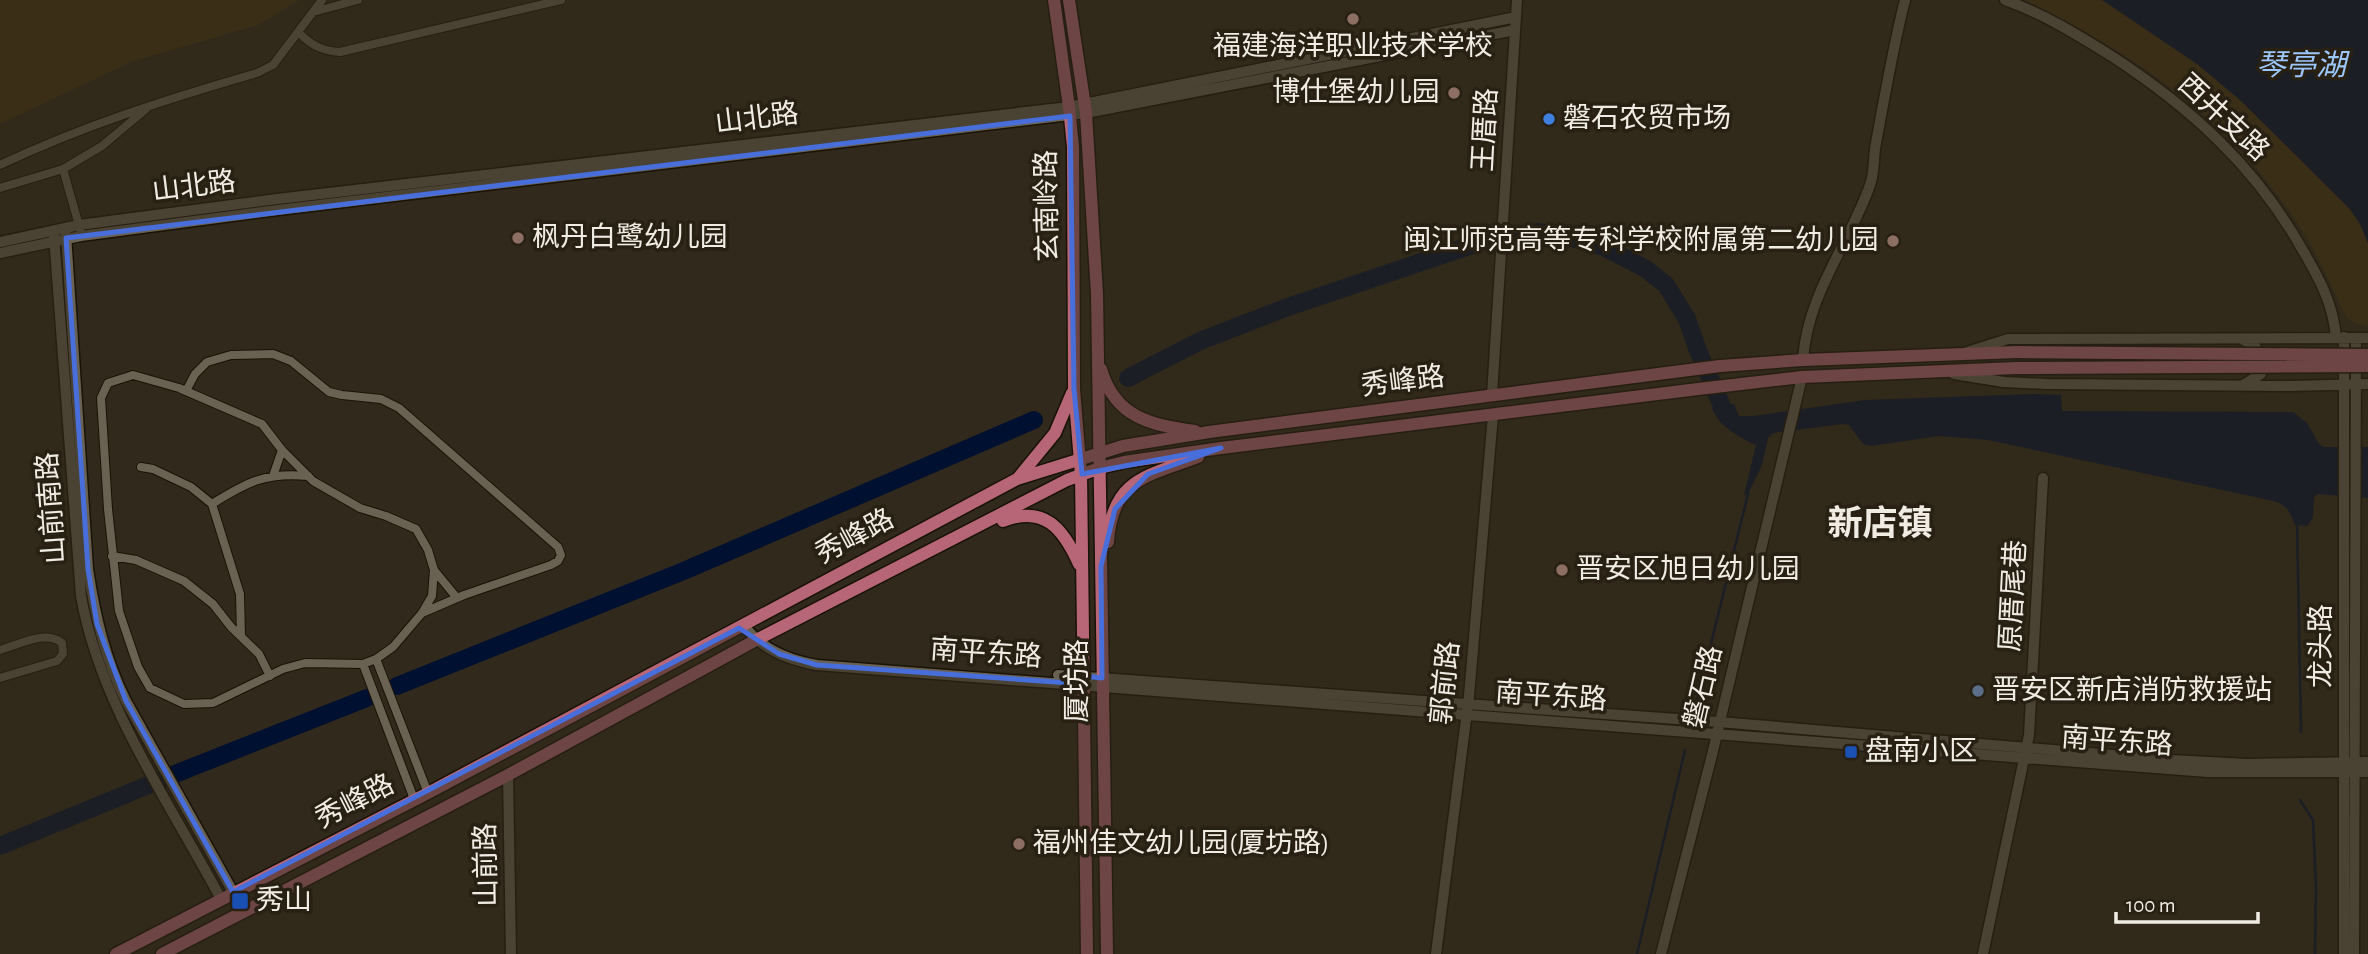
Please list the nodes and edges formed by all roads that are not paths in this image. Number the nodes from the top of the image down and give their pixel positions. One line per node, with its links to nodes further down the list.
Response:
1 (322, 0): 9 (street)
2 (358, 0): 9 (street)
3 (561, 0): 12 (street)
4 (1054, 0): 15 (main road, 玄南岭路)
5 (1069, 0): 14 (main road, 玄南岭路)
6 (1517, 0): 10 (main road, 王厝路)
7 (1905, 0): 29 (main road)
8 (2005, 0): 24 (main road, 西井支路)
9 (313, 12): 12 (street)
10 (1516, 17): 11 (main road, 王厝路); 14 (main road, 山北路)
11 (1515, 30): 14 (main road, 山北路); 36 (main road, 王厝路)
12 (298, 32): 13 (street)
13 (150, 106): 16 (street); 17 (street)
14 (1085, 109): 15 (main road, 山北路); 27 (main road, 玄南岭路)
15 (1070, 111): 19 (main road, 山北路); 38 (main road, 玄南岭路)
16 (0, 165)
17 (63, 169): 18 (street); 19 (street)
18 (0, 188)
19 (80, 230): 20 (main road, 山北路)
20 (60, 234): 21 (main road, 山北路); 22 (main road, 山北路); 79 (main road, 山前南路); 80 (main road, 山前南路)
21 (0, 242)
22 (0, 253)
23 (2237, 337): 24 (main road); 26 (main road); 34 (main road)
24 (2340, 337): 25 (main road); 33 (main road, 龙头路)
25 (2362, 338): 33 (main road)
26 (1964, 353): 28 (main road, 秀峰路, bridge); 29 (main road, 秀峰路)
27 (1097, 354): 37 (main road, 玄南岭路); 40 (main road)
28 (2368, 355)
29 (1803, 360): 36 (main road, 秀峰路)
30 (2368, 366): 31 (main road, 秀峰路, bridge)
31 (1934, 371): 32 (main road, 秀峰路); 34 (main road)
32 (1802, 377): 39 (main road, 秀峰路); 71 (main road, 磐石路)
33 (2357, 384): 34 (main road); 74 (main road, 龙头路)
34 (2243, 385)
35 (186, 391): 42 (street); 54 (street); 58 (street)
36 (1492, 395): 40 (main road, 秀峰路)
37 (1098, 407): 43 (main road, 厦坊路)
38 (1070, 415): 44 (main road, 厦坊路); 51 (main road)
39 (1493, 415): 41 (main road, 秀峰路); 70 (main road, 郭前路)
40 (1209, 432): 43 (main road, 秀峰路)
41 (1221, 448): 46 (main road, 秀峰路); 55 (main road)
42 (282, 450): 48 (street); 49 (street)
43 (1100, 451): 44 (main road, 秀峰路); 46 (main road, 厦坊路)
44 (1080, 457): 47 (main road, 厦坊路); 51 (main road, 秀峰路)
45 (141, 467): 52 (street)
46 (1100, 468): 47 (main road, 秀峰路); 55 (main road, 厦坊路)
47 (1081, 474): 53 (main road, 秀峰路); 56 (main road, 厦坊路)
48 (273, 476): 49 (street); 52 (street)
49 (308, 476): 57 (street)
50 (2043, 478): 72 (main road, 原厝尾巷)
51 (1017, 479): 60 (main road, 秀峰路)
52 (212, 504): 61 (street)
53 (972, 530): 56 (main road); 62 (main road, 秀峰路)
54 (112, 556): 61 (street); 66 (street)
55 (1101, 566): 69 (main road, 厦坊路)
56 (1081, 569): 68 (main road, 厦坊路)
57 (434, 570): 58 (street); 59 (street)
58 (457, 598): 59 (street)
59 (422, 613): 64 (street)
60 (748, 623): 62 (main road, 南平东路); 77 (main road, 秀峰路)
61 (241, 636): 66 (street)
62 (760, 638): 68 (main road, 南平东路); 76 (main road, 秀峰路)
63 (0, 650): 67 (street)
64 (376, 659): 65 (street); 77 (street)
65 (363, 664): 66 (street); 78 (street)
66 (270, 676)
67 (0, 678)
68 (1084, 680): 69 (main road, 南平东路); 84 (main road, 厦坊路)
69 (1102, 682): 70 (main road, 南平东路); 85 (main road, 厦坊路)
70 (1467, 709): 71 (main road, 南平东路); 86 (main road, 郭前路)
71 (1718, 727): 72 (main road, 南平东路); 87 (main road, 磐石路)
72 (2025, 753): 74 (main road, 南平东路); 88 (main road, 原厝尾巷)
73 (2368, 762): 74 (main road, 南平东路)
74 (2350, 767): 75 (main road, 南平东路); 89 (main road, 龙头路); 90 (main road, 龙头路)
75 (2368, 772)
76 (508, 775): 82 (main road, 秀峰路); 83 (main road, 山前路)
77 (428, 793): 78 (main road, 秀峰路)
78 (414, 799): 79 (main road, 秀峰路)
79 (233, 892): 80 (main road, 秀峰路)
80 (221, 900): 81 (main road, 秀峰路)
81 (116, 954)
82 (162, 954)
83 (511, 954)
84 (1087, 954)
85 (1107, 954)
86 (1436, 954)
87 (1661, 954)
88 (1983, 954)
89 (2344, 954)
90 (2354, 954)

